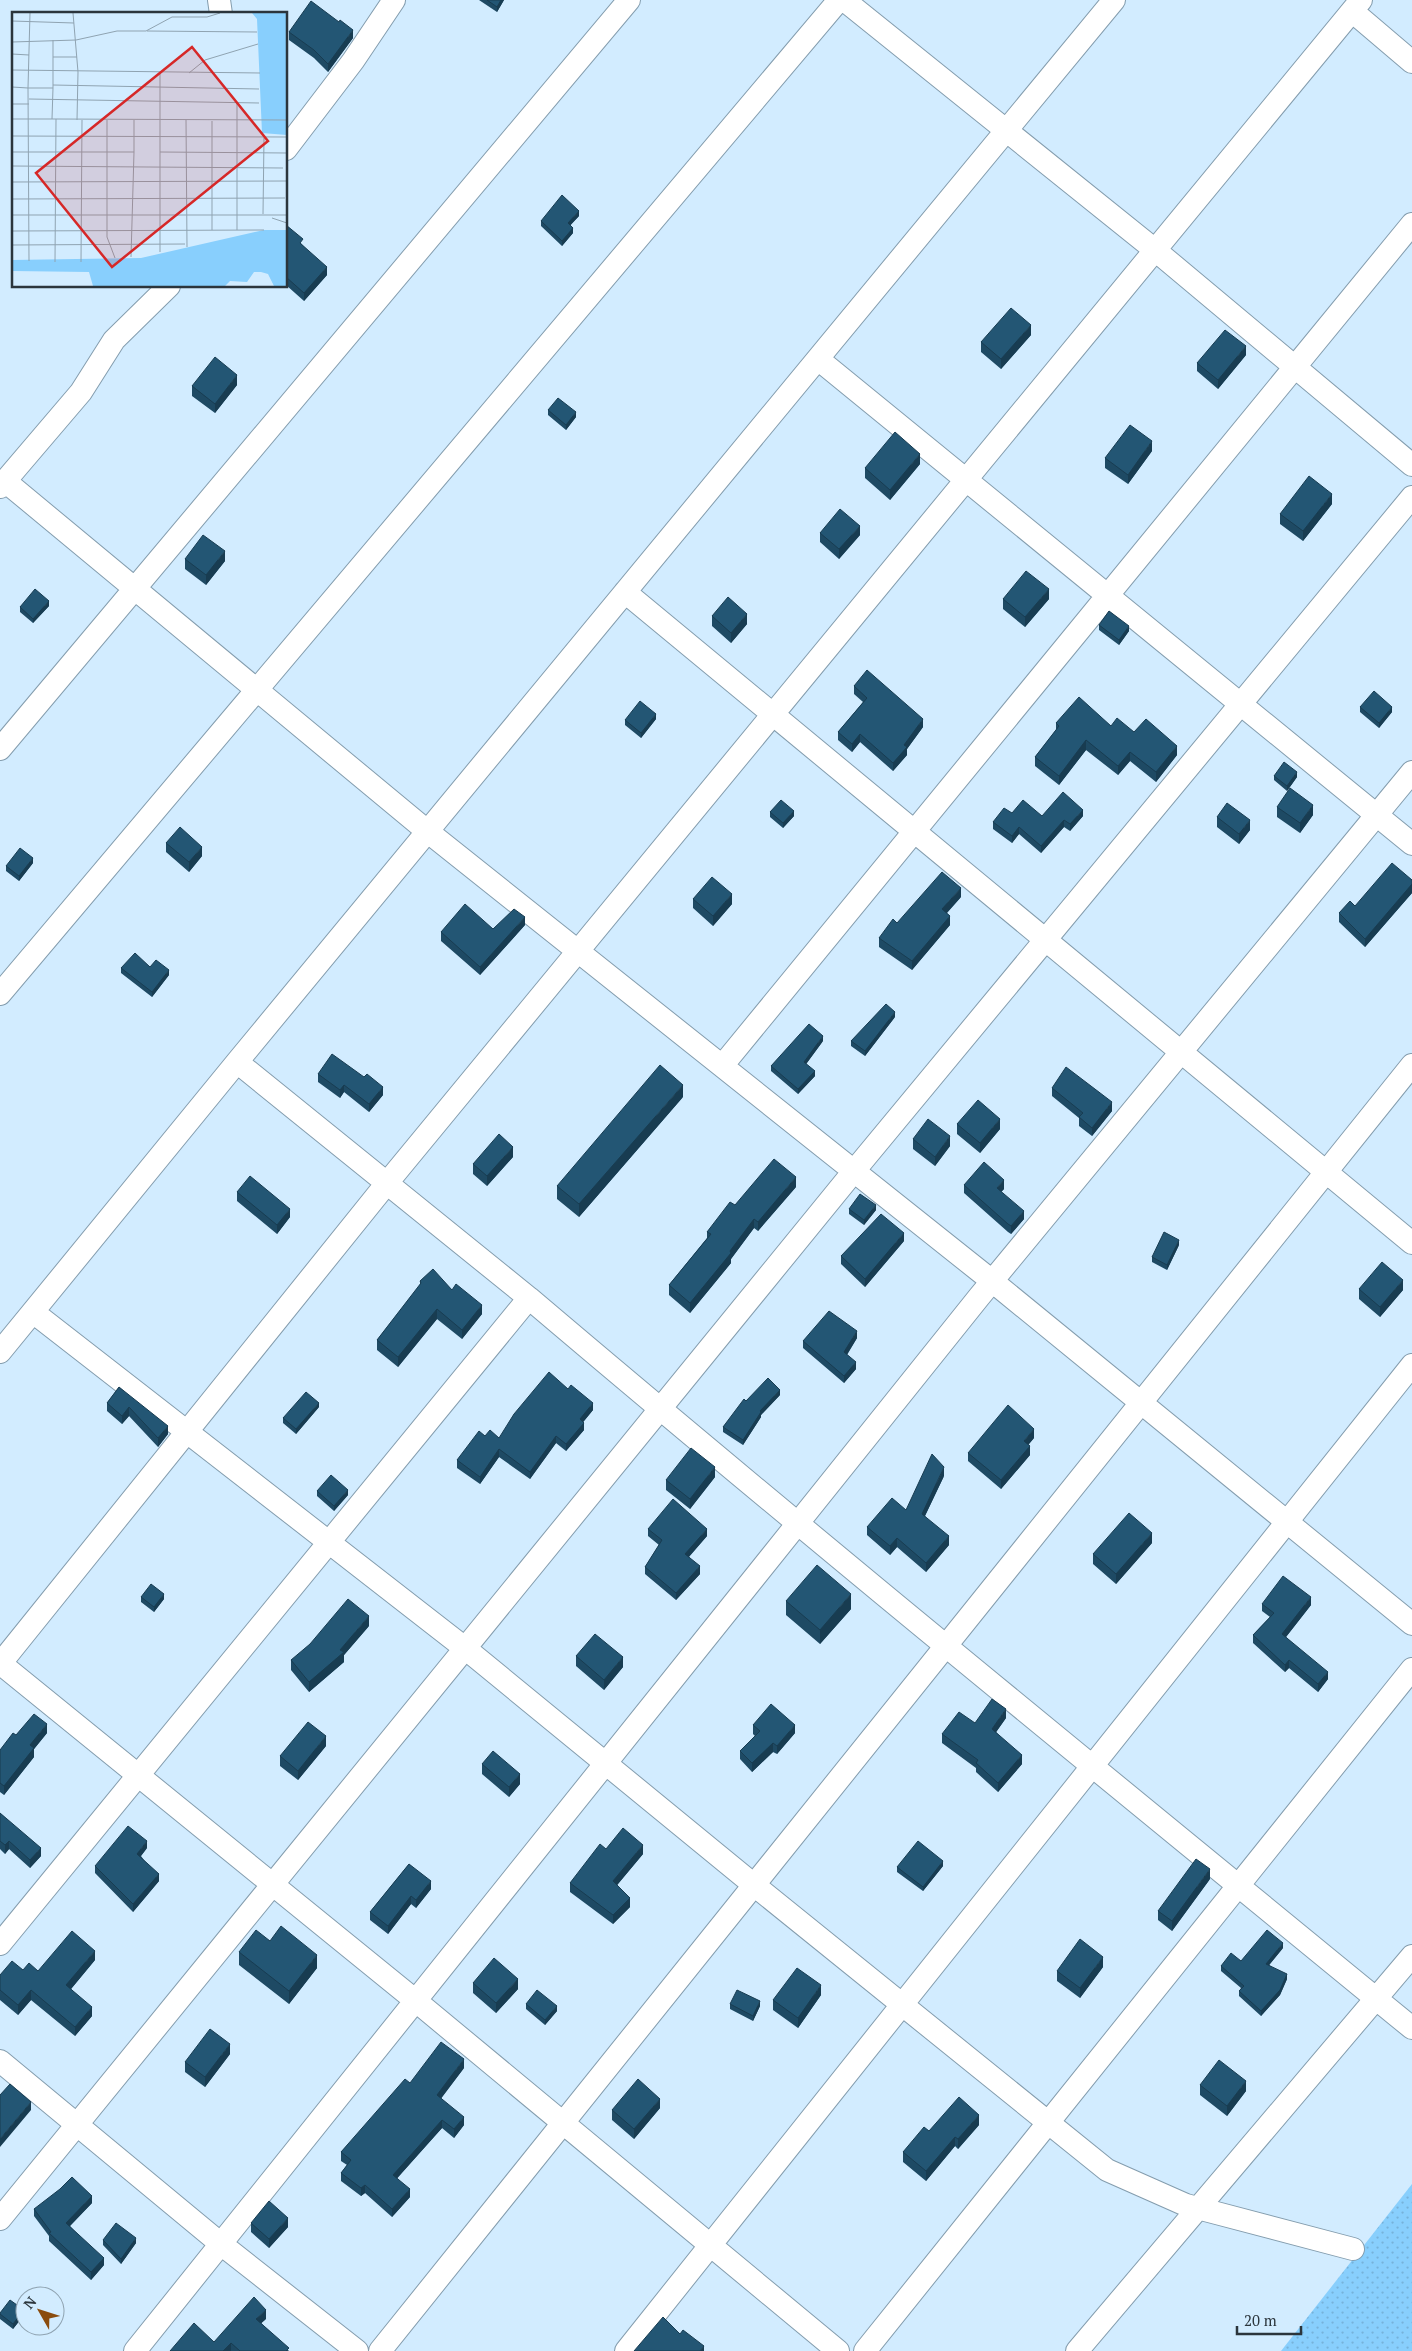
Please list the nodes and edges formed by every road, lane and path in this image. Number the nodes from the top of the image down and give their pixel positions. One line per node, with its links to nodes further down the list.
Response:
1 (394, 0): 9 (street)
2 (629, 0): 19 (street)
3 (839, 0): 22 (street)
4 (844, 0): 8 (street)
5 (1114, 0): 8 (street)
6 (1357, 5): 7 (street); 11 (street)
7 (1412, 62)
8 (1007, 130): 11 (street); 13 (street)
9 (288, 146)
10 (1412, 224): 14 (street)
11 (1155, 250): 14 (street); 16 (street)
12 (167, 288): 17 (street)
13 (818, 359): 16 (street); 20 (street)
14 (1295, 368): 15 (street); 21 (street)
15 (1412, 464)
16 (966, 481): 21 (street); 24 (street)
17 (2, 484): 19 (street)
18 (1412, 497): 23 (street)
19 (136, 590): 22 (street); 25 (street)
20 (625, 592): 24 (street); 28 (street)
21 (1107, 596): 23 (street); 29 (street)
22 (257, 690): 28 (street); 33 (street)
23 (1241, 705): 27 (street); 31 (street)
24 (774, 714): 29 (street); 32 (street)
25 (0, 749)
26 (1412, 772): 27 (street)
27 (1377, 815): 30 (street); 34 (street)
28 (427, 831): 32 (street); 35 (street)
29 (915, 831): 31 (street); 37 (street)
30 (1412, 844)
31 (1044, 941): 34 (street); 38 (street)
32 (578, 952): 37 (street); 40 (street)
33 (0, 994)
34 (1181, 1052): 39 (street); 42 (street)
35 (237, 1062): 40 (street); 44 (street)
36 (1412, 1065): 39 (street)
37 (722, 1066): 38 (street)
38 (854, 1171): 42 (street); 48 (street)
39 (1326, 1172): 41 (street); 47 (street)
40 (387, 1183): 43 (street); 49 (street)
41 (1412, 1243)
42 (992, 1281): 47 (street); 51 (street)
43 (529, 1298): 48 (street); 52 (street)
44 (33, 1312): 45 (street); 49 (street)
45 (0, 1352)
46 (1412, 1365): 50 (street)
47 (1140, 1404): 50 (street); 54 (street)
48 (661, 1410): 51 (street); 55 (street)
49 (188, 1431): 52 (street); 56 (street)
50 (1287, 1522): 53 (street); 59 (street)
51 (798, 1526): 54 (street); 58 (street)
52 (329, 1542): 55 (street); 60 (street)
53 (1412, 1624)
54 (947, 1645): 59 (street); 62 (street)
55 (466, 1649): 58 (street); 61 (street)
56 (0, 1663): 60 (street)
57 (1412, 1670): 63 (street)
58 (607, 1764): 62 (street); 67 (street)
59 (1092, 1765): 63 (street); 68 (street)
60 (138, 1776): 61 (street); 64 (street)
61 (272, 1884): 67 (street); 73 (street)
62 (754, 1885): 68 (street); 71 (street)
63 (1237, 1885): 66 (street); 72 (street)
64 (0, 1944)
65 (1412, 1956): 66 (street)
66 (1377, 1999): 69 (street); 74 (street)
67 (416, 2001): 71 (street); 76 (street)
68 (902, 2005): 72 (street); 77 (street)
69 (1412, 2028)
70 (0, 2061): 73 (street)
71 (563, 2122): 77 (street); 81 (street)
72 (1047, 2122): 74 (street); 84 (street)
73 (76, 2124): 75 (street); 76 (street)
74 (1199, 2208): 78 (street); 85 (street)
75 (0, 2219)
76 (221, 2244): 79 (street); 80 (street)
77 (710, 2245): 82 (street); 83 (street)
78 (1353, 2249)
79 (135, 2351)
80 (357, 2351)
81 (380, 2351)
82 (626, 2351)
83 (838, 2351)
84 (865, 2351)
85 (1077, 2351)

